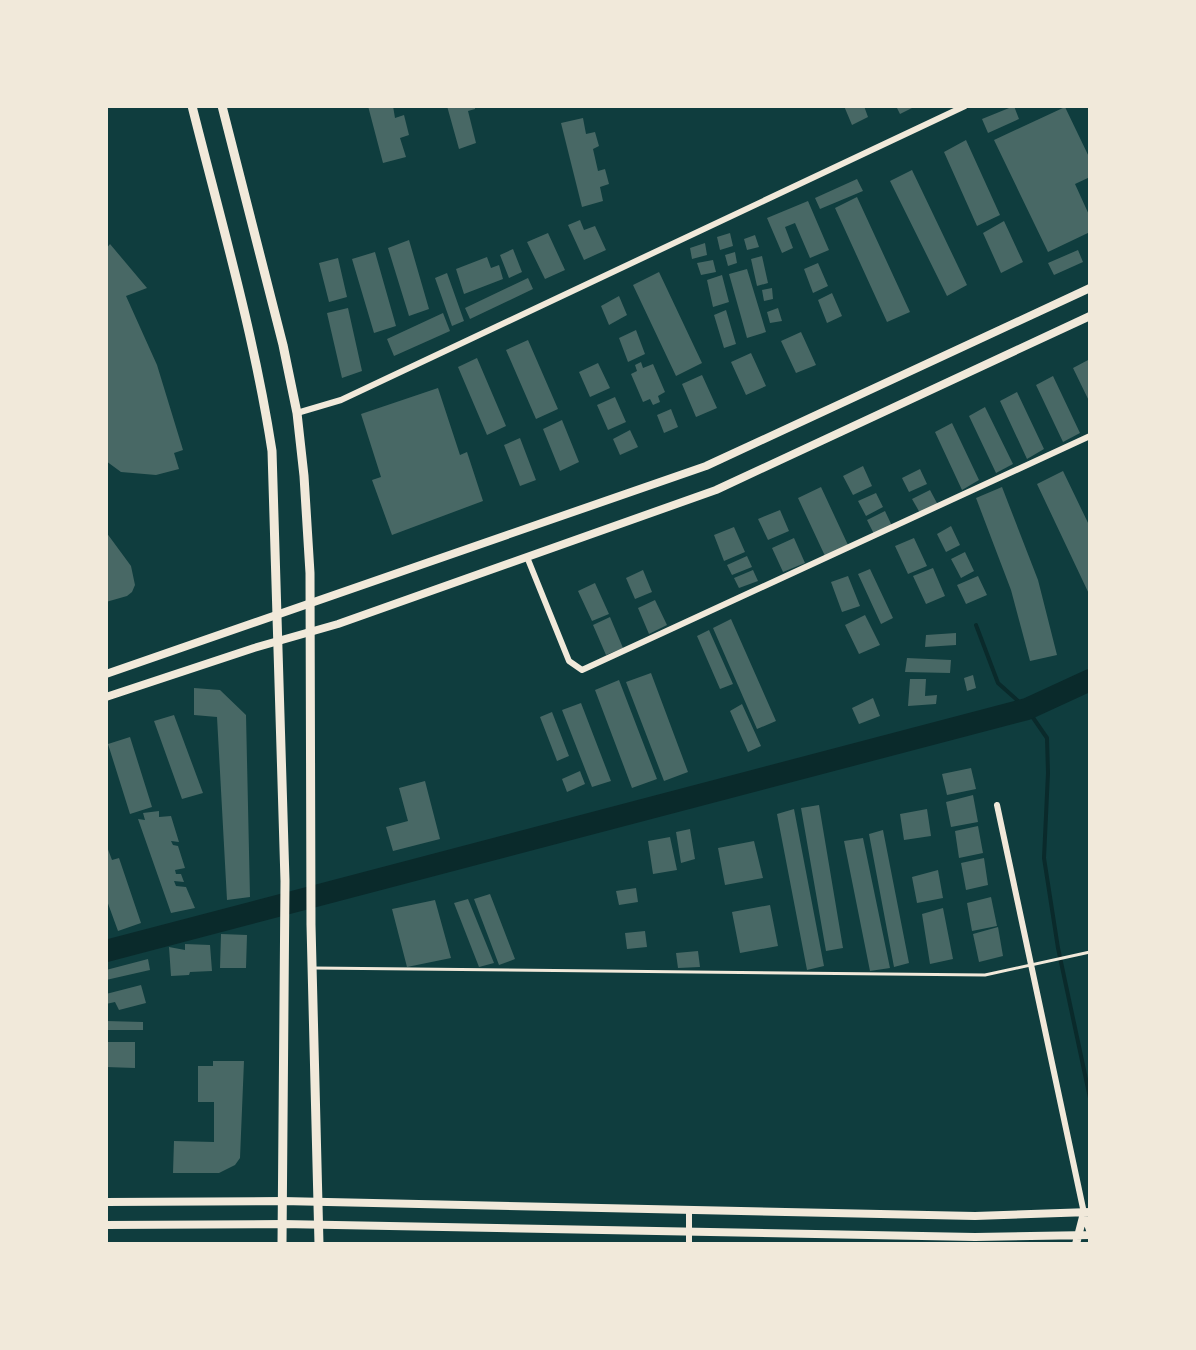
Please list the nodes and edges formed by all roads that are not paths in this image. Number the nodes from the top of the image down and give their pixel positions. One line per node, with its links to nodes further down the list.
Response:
1 (192, 106): 10 (main road)
2 (222, 106): 6 (main road)
3 (965, 106): 6 (street)
4 (1089, 288): 9 (street)
5 (1089, 316): 8 (street)
6 (297, 413): 9 (main road)
7 (1089, 436): 8 (street)
8 (527, 557): 11 (street)
9 (310, 603): 10 (street); 11 (main road)
10 (278, 615): 12 (main road); 13 (street)
11 (310, 632): 12 (street); 18 (main road)
12 (279, 641): 14 (street); 19 (main road)
13 (106, 674)
14 (106, 697)
15 (997, 805): 17 (street)
16 (1089, 952): 17 (lane)
17 (1030, 966): 18 (lane); 23 (street)
18 (313, 968): 21 (main road)
19 (282, 1201): 20 (street); 21 (street); 24 (main road)
20 (106, 1202)
21 (319, 1202): 22 (street); 26 (main road)
22 (689, 1210): 23 (street); 28 (street)
23 (1087, 1212): 27 (street); 30 (street)
24 (282, 1224): 25 (street); 26 (street); 31 (main road)
25 (106, 1225)
26 (319, 1225): 28 (street); 32 (main road)
27 (1089, 1230)
28 (689, 1232): 30 (street); 33 (street)
29 (1089, 1235): 30 (street)
30 (1076, 1240)
31 (282, 1244)
32 (319, 1244)
33 (689, 1244)

